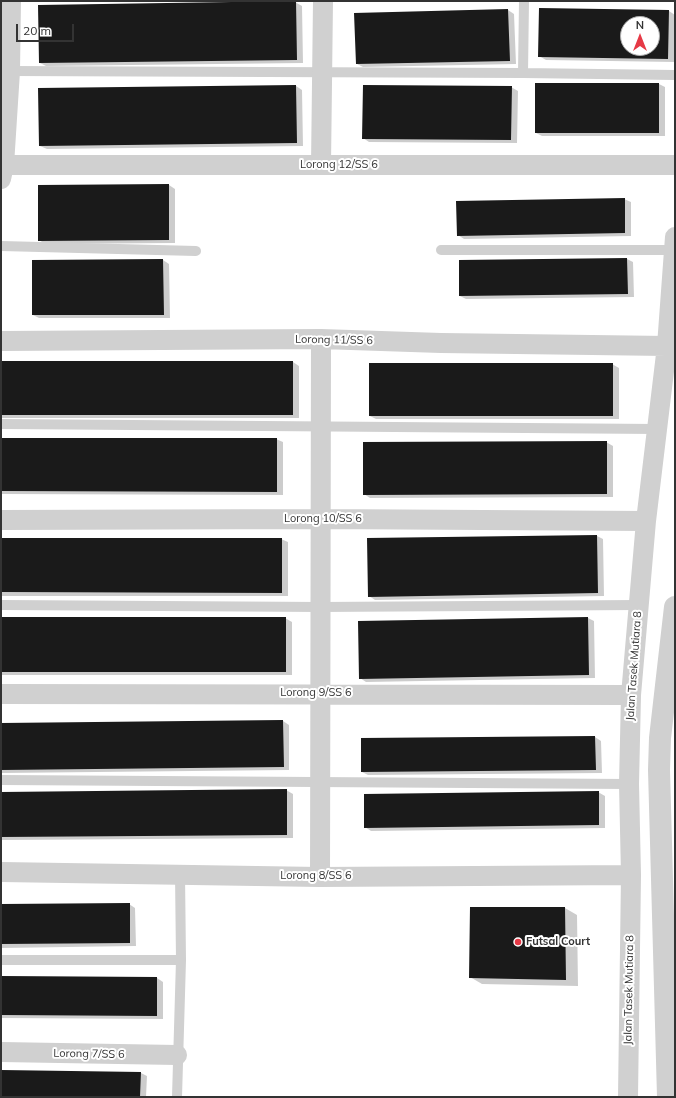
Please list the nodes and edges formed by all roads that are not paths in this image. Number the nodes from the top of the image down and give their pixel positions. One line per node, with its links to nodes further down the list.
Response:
1 (11, 1): 4 (street)
2 (323, 1): 5 (street)
3 (524, 1): 6 (lane)
4 (10, 72): 5 (lane); 10 (street)
5 (322, 73): 6 (lane); 8 (street)
6 (523, 73): 7 (lane)
7 (675, 75)
8 (321, 165): 9 (street, Lorong 12/SS 6); 10 (street, Lorong 12/SS 6)
9 (675, 165)
10 (2, 172)
11 (674, 244): 13 (lane); 17 (street, Jalan Tasek Mutiara 8)
12 (1, 246): 14 (lane)
13 (441, 250)
14 (196, 251)
15 (321, 339): 16 (street, Lorong 11/SS 6); 17 (street, Lorong 11/SS 6); 19 (street)
16 (1, 341)
17 (666, 346): 20 (street, Jalan Tasek Mutiara 8)
18 (1, 424): 19 (lane)
19 (320, 428): 20 (lane); 21 (street)
20 (657, 429): 23 (street, Jalan Tasek Mutiara 8)
21 (320, 519): 22 (street, Lorong 10/SS 6); 23 (street, Lorong 10/SS 6); 26 (street)
22 (1, 520)
23 (646, 521): 25 (street, Jalan Tasek Mutiara 8)
24 (1, 605): 26 (lane)
25 (638, 605): 26 (lane); 30 (street, Jalan Tasek Mutiara 8)
26 (320, 607): 28 (street)
27 (675, 607): 31 (street)
28 (320, 693): 29 (street, Lorong 9/SS 6); 30 (street, Lorong 9/SS 6); 34 (street)
29 (1, 694)
30 (631, 695): 35 (street, Jalan Tasek Mutiara 8)
31 (668, 738): 32 (street)
32 (667, 769): 46 (street)
33 (1, 780): 34 (lane)
34 (320, 783): 35 (lane); 39 (street)
35 (630, 784): 38 (street, Jalan Tasek Mutiara 8)
36 (1, 872): 37 (street, Lorong 8/SS 6)
37 (180, 874): 39 (street, Lorong 8/SS 6); 41 (lane)
38 (631, 875): 39 (street, Lorong 8/SS 6); 45 (street, Jalan Tasek Mutiara 8)
39 (320, 876)
40 (1, 960): 41 (lane)
41 (181, 960): 43 (lane)
42 (1, 1052): 43 (street, Lorong 7/SS 6)
43 (177, 1055): 44 (lane)
44 (177, 1097)
45 (628, 1097)
46 (668, 1097)

